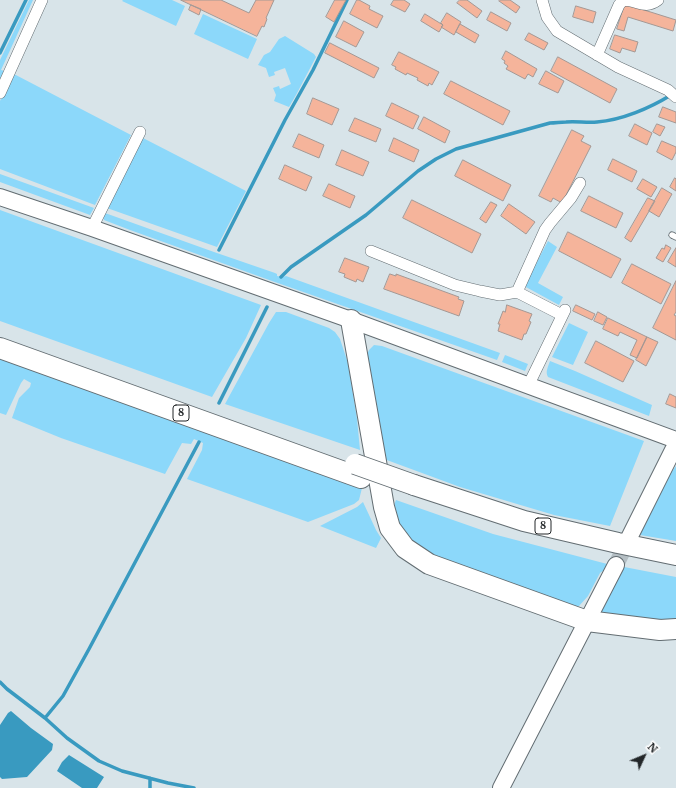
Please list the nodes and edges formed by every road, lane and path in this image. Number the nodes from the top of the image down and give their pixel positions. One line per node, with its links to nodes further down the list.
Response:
1 (42, 0): 5 (street)
2 (542, 0): 4 (street)
3 (658, 0): 4 (street)
4 (597, 55): 6 (street)
5 (0, 93)
6 (673, 95)
7 (140, 132): 10 (street)
8 (580, 183): 12 (street)
9 (0, 197): 10 (main road)
10 (92, 228): 13 (main road)
11 (371, 251): 12 (street)
12 (517, 292): 16 (street)
13 (350, 320): 16 (main road); 25 (highway)
14 (0, 335): 19 (highway, 8)
15 (0, 348): 19 (highway, 8)
16 (528, 386): 17 (main road)
17 (676, 440)
18 (676, 444): 21 (main road)
19 (358, 471): 20 (highway, 8)
20 (416, 492): 22 (highway, 8); 24 (highway, 8)
21 (629, 538)
22 (676, 555)
23 (616, 565): 25 (main road)
24 (676, 567)
25 (587, 621): 26 (highway); 27 (main road)
26 (676, 629)
27 (501, 788)

